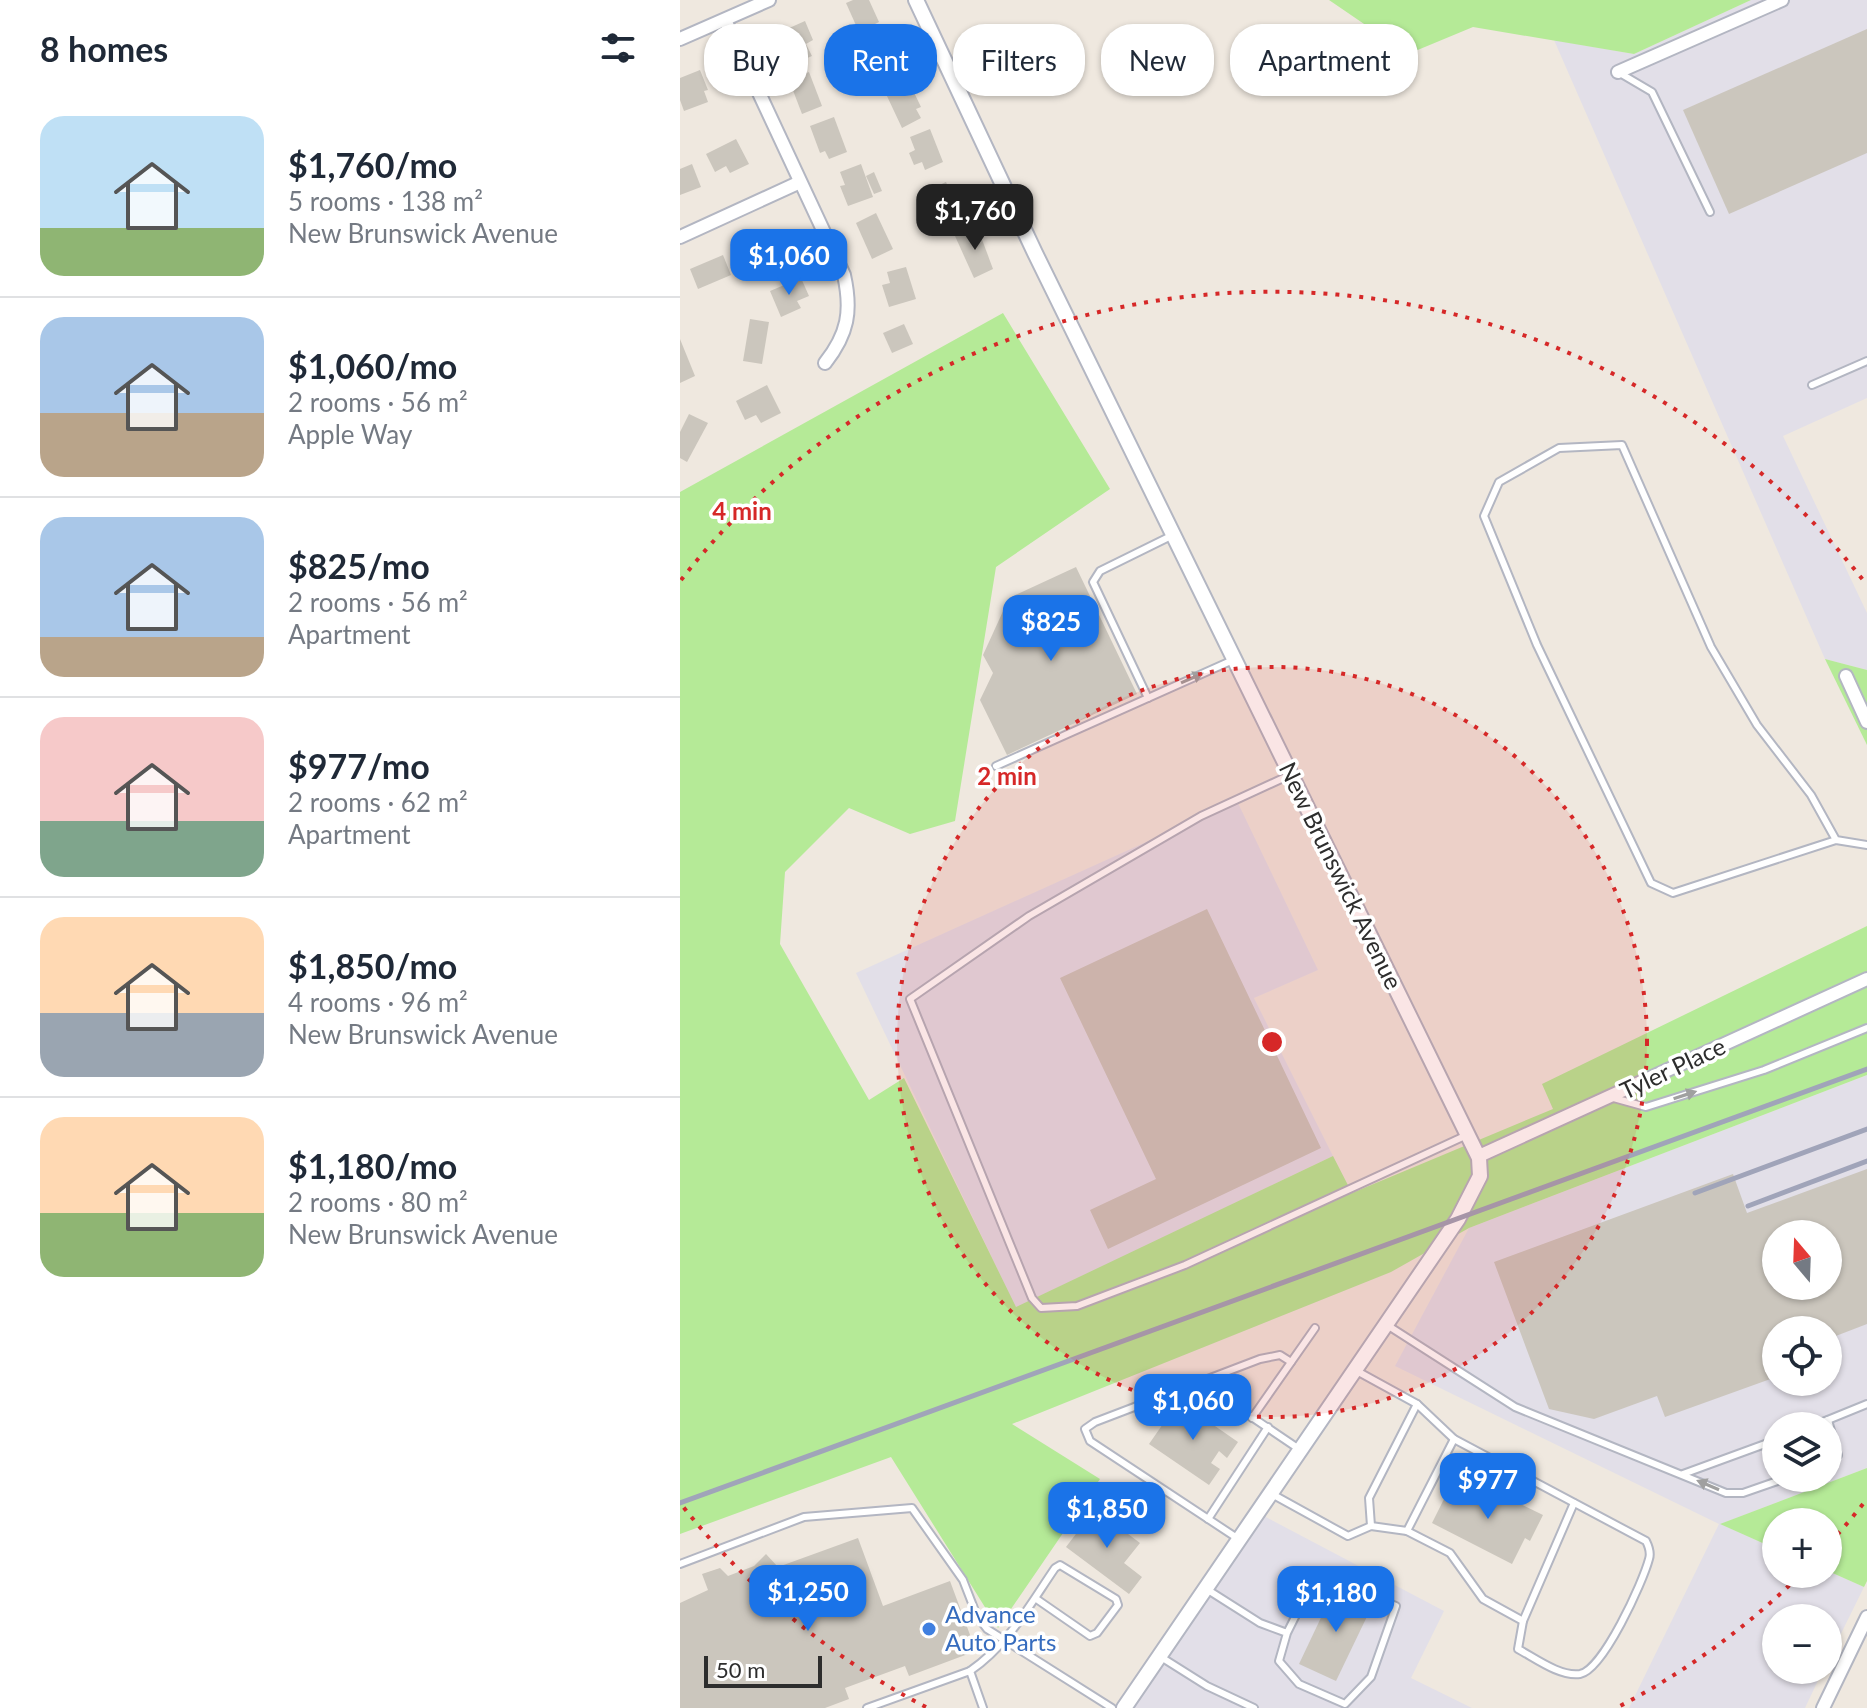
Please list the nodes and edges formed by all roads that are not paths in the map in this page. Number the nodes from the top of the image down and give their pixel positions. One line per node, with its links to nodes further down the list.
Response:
1 (769, 0): 4 (street)
2 (916, 0): 13 (street, New Brunswick Avenue)
3 (1782, 0): 6 (street)
4 (725, 20): 5 (street); 7 (street)
5 (680, 39)
6 (1618, 72): 8 (lane)
7 (798, 183): 9 (street); 11 (street)
8 (1710, 212)
9 (680, 237)
10 (1867, 361): 12 (lane)
11 (825, 363)
12 (1812, 385)
13 (1176, 534): 14 (street, New Brunswick Avenue); 16 (lane)
14 (1236, 658): 16 (lane, one-way to 14); 19 (street, New Brunswick Avenue)
15 (1846, 676): 17 (street)
16 (1148, 698): 18 (lane)
17 (1867, 722)
18 (996, 766)
19 (1290, 775): 25 (street, New Brunswick Avenue); 25 (lane)
20 (1836, 840): 20 (lane); 21 (lane)
21 (1867, 845)
22 (1867, 979): 24 (street, Tyler Place)
23 (1867, 1028): 24 (lane, one-way to 23)
24 (1610, 1097): 26 (street, Tyler Place)
25 (1468, 1134): 26 (street, New Brunswick Avenue)
26 (1479, 1156): 27 (street)
27 (1387, 1325): 30 (street); 40 (lane)
28 (1315, 1328): 29 (lane)
29 (1291, 1362): 31 (lane); 35 (lane)
30 (1353, 1370): 32 (lane); 39 (street)
31 (1200, 1382): 35 (lane); 44 (lane)
32 (1417, 1404): 37 (lane); 45 (lane)
33 (1867, 1404): 34 (lane)
34 (1842, 1414)
35 (1252, 1418): 36 (lane)
36 (1268, 1427): 39 (lane); 44 (lane)
37 (1454, 1439): 43 (lane); 46 (lane)
38 (1762, 1445): 40 (lane)
39 (1299, 1449): 42 (street)
40 (1683, 1474): 41 (lane, one-way to 40)
41 (1762, 1485)
42 (1270, 1493): 45 (lane); 47 (street)
43 (1574, 1503): 52 (lane); 52 (lane)
44 (1208, 1519): 47 (lane)
45 (1371, 1526): 46 (lane)
46 (1407, 1531): 52 (lane)
47 (1238, 1539): 49 (street)
48 (680, 1564): 54 (lane)
49 (1208, 1590): 53 (lane); 55 (street)
50 (1035, 1598): 50 (lane); 54 (lane)
51 (1867, 1617): 62 (street)
52 (1523, 1621)
53 (1287, 1633): 53 (lane)
54 (1005, 1642): 56 (lane); 59 (lane)
55 (1161, 1657): 60 (street); 61 (lane)
56 (970, 1671): 57 (lane); 58 (lane)
57 (867, 1708)
58 (983, 1708)
59 (1112, 1708)
60 (1124, 1708)
61 (1254, 1708)
62 (1823, 1708)

